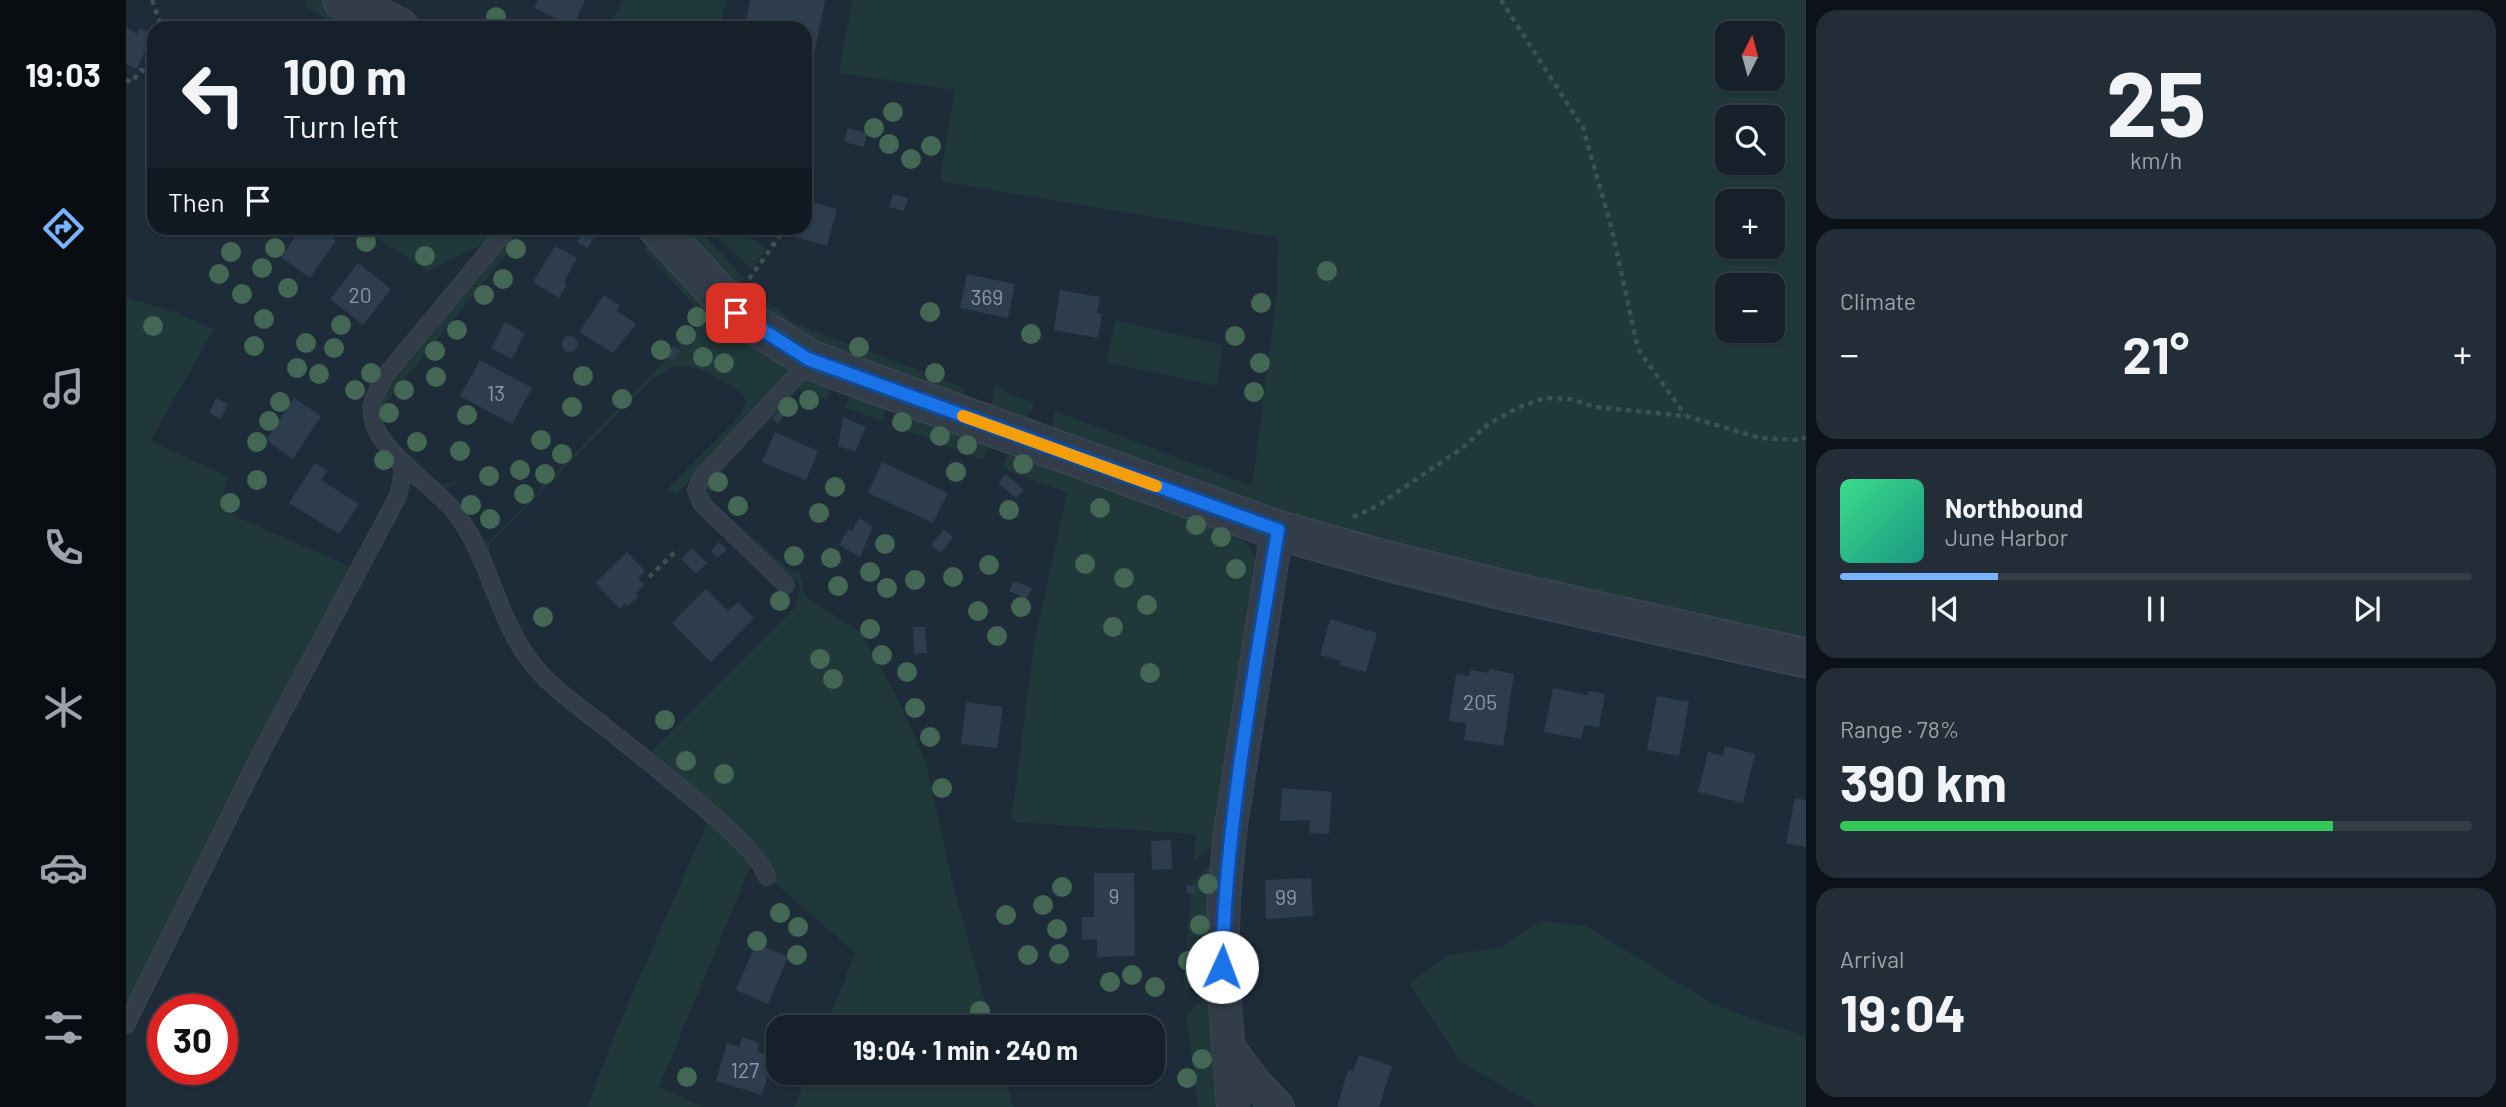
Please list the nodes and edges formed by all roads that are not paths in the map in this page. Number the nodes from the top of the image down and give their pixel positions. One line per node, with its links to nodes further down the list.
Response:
1 (343, 0): 2 (street)
2 (385, 21)
3 (502, 235): 6 (lane)
4 (664, 235): 5 (street)
5 (808, 359): 7 (street); 8 (lane)
6 (398, 458): 10 (lane); 11 (lane)
7 (1293, 535): 9 (street); 12 (street)
8 (786, 585)
9 (1806, 658)
10 (767, 877)
11 (126, 1025)
12 (1228, 1047): 13 (street); 14 (street)
13 (1233, 1107)
14 (1278, 1107)

